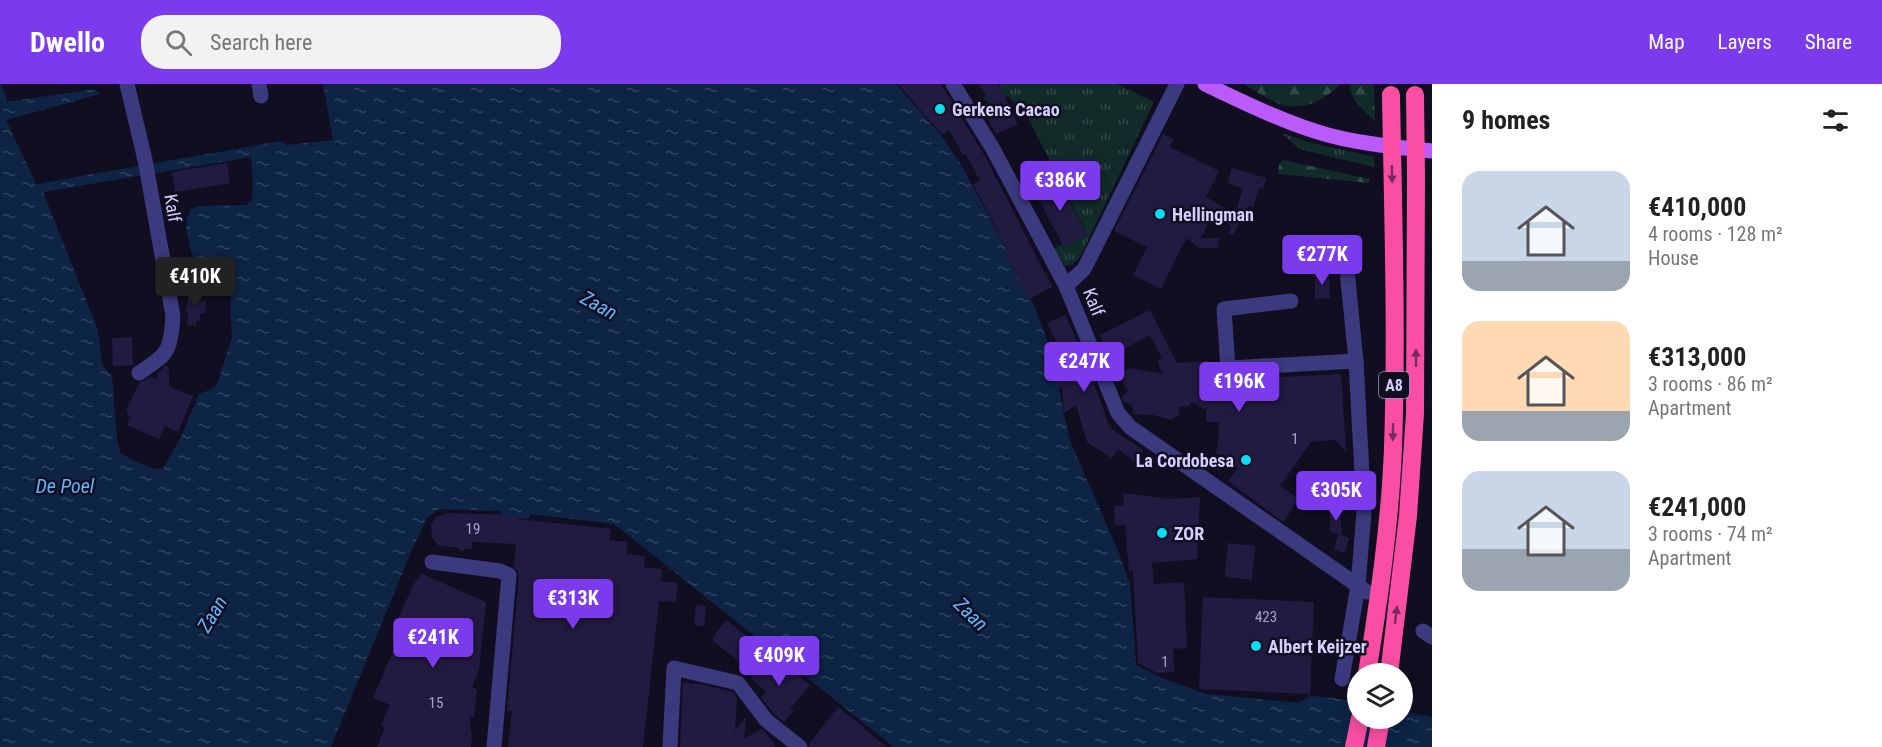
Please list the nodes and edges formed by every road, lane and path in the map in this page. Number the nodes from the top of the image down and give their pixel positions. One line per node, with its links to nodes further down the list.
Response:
1 (127, 84): 12 (street, Kalf)
2 (953, 84): 9 (street, Kalf)
3 (1177, 84): 9 (street)
4 (1205, 84): 7 (main road)
5 (1391, 89): 15 (highway, A8, one-way to 15, bridge)
6 (1414, 89): 16 (highway, A8, one-way to 6, bridge)
7 (1432, 151)
8 (1347, 270): 11 (street)
9 (1066, 286): 14 (street, Kalf)
10 (1291, 301): 11 (street)
11 (1356, 361): 14 (street)
12 (139, 373)
13 (432, 562): 20 (street)
14 (1363, 589): 17 (street)
15 (1369, 663)
16 (1390, 663)
17 (1342, 679)
18 (1358, 729): 23 (highway)
19 (1379, 729): 24 (highway)
20 (494, 747)
21 (670, 747): 22 (street)
22 (800, 747)
23 (1354, 747)
24 (1376, 747)

